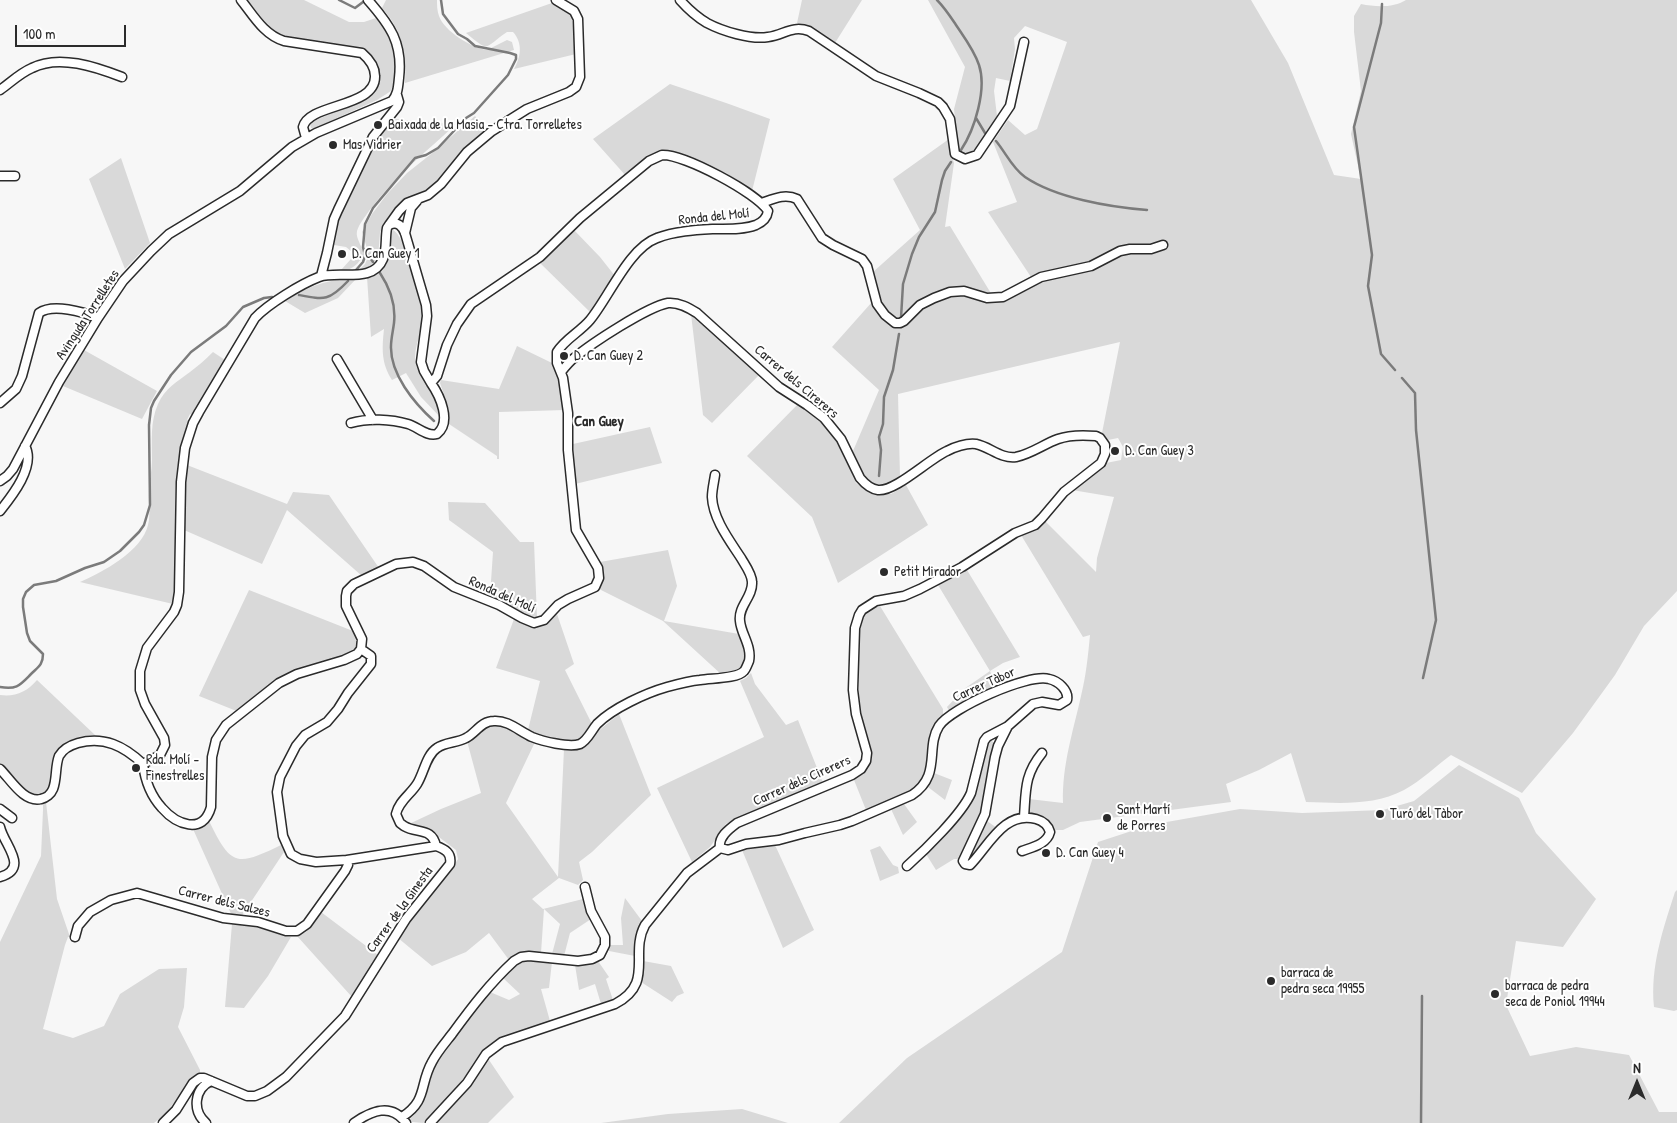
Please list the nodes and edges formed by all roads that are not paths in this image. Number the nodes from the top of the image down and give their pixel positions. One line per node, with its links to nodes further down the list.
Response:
1 (241, 0): 9 (street)
2 (368, 0): 8 (street)
3 (556, 0): 12 (street)
4 (680, 0): 5 (street)
5 (1024, 42)
6 (122, 77): 7 (street)
7 (0, 90)
8 (397, 95): 9 (street, Avinguda Torrelletes); 17 (street)
9 (306, 138): 18 (street, Avinguda Torrelletes)
10 (0, 176): 11 (street)
11 (15, 176)
12 (421, 198): 14 (street); 15 (street)
13 (762, 203): 16 (street); 20 (street, Ronda del Molí); 21 (street, Ronda del Molí)
14 (389, 225): 15 (street); 17 (street)
15 (405, 233): 21 (street)
16 (1162, 245)
17 (321, 276): 32 (street)
18 (98, 318): 22 (street); 25 (street, Avinguda Torrelletes)
19 (337, 359): 23 (street)
20 (561, 372): 29 (street, Ronda del Molí); 39 (street, Carrer dels Cirerers)
21 (431, 383): 23 (street)
22 (0, 403)
23 (373, 420): 24 (street)
24 (351, 423)
25 (25, 446): 27 (street, Avinguda Torrelletes); 28 (street)
26 (715, 475): 38 (street)
27 (0, 481)
28 (0, 511)
29 (361, 649): 32 (street); 41 (street, Carrer de la Ginesta)
30 (1008, 726): 35 (street, Carrer Tàbor); 39 (street, Carrer Tàbor); 42 (street)
31 (1042, 753): 35 (street)
32 (143, 764): 33 (street)
33 (0, 769)
34 (0, 809): 36 (street)
35 (1024, 817): 40 (street)
36 (12, 818)
37 (0, 827): 43 (street)
38 (436, 846): 41 (street, Carrer de la Ginesta); 46 (street, Carrer de la Ginesta)
39 (720, 848): 51 (street, Carrer dels Cirerers)
40 (1022, 851)
41 (347, 860): 45 (street, Carrer dels Salzes)
42 (907, 866)
43 (0, 877)
44 (585, 887): 47 (street)
45 (75, 937)
46 (211, 1081): 48 (street); 49 (street)
47 (404, 1120): 50 (street)
48 (163, 1123)
49 (206, 1123)
50 (354, 1123)
51 (430, 1123)

